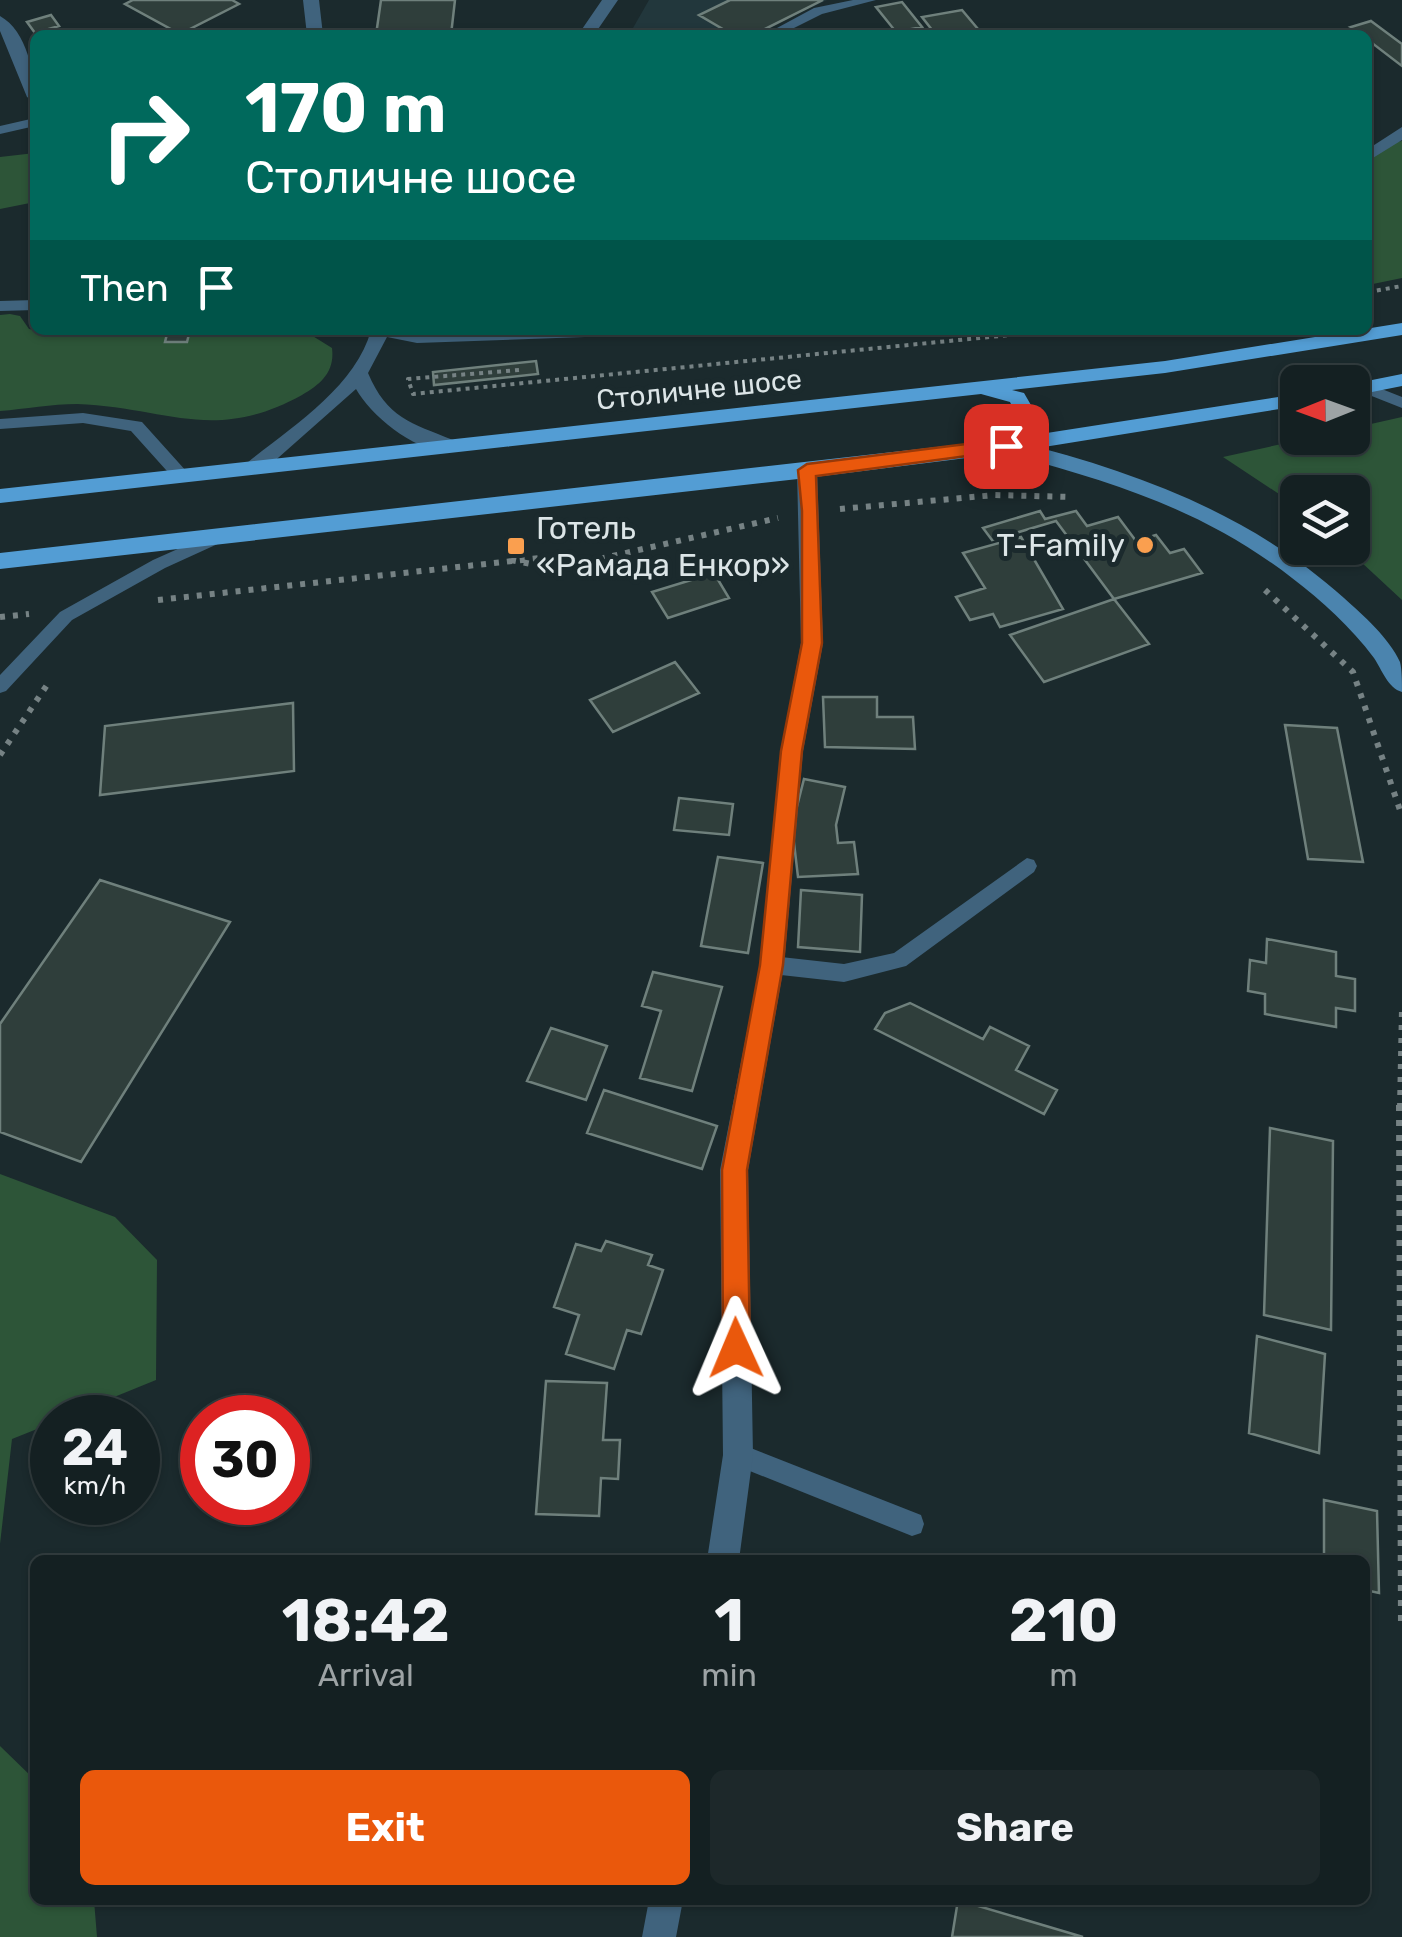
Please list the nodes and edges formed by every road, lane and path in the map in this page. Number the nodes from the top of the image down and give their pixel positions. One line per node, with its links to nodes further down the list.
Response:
1 (311, 0): 5 (street)
2 (610, 0): 6 (street)
3 (870, 0): 7 (lane)
4 (0, 21): 8 (street)
5 (314, 30)
6 (589, 30)
7 (780, 30)
8 (30, 84)
9 (30, 123): 10 (lane)
10 (0, 130)
11 (1402, 132): 12 (street)
12 (1372, 153)
13 (1402, 286): 14 (path)
14 (1372, 291)
15 (30, 305): 16 (lane)
16 (0, 306)
17 (1402, 329): 18 (main road, Столичне шосе)
18 (1372, 334)
19 (376, 335): 25 (street)
20 (404, 335): 21 (street)
21 (473, 335)
22 (1009, 335): 24 (path)
23 (1364, 335): 27 (main road, Столичне шосе)
24 (518, 370)
25 (359, 373): 33 (street); 35 (street)
26 (1402, 380): 28 (main road)
27 (972, 386): 33 (main road, Столичне шосе); 34 (main road)
28 (1370, 386)
29 (1370, 392): 30 (lane)
30 (1402, 402)
31 (1280, 403): 34 (main road)
32 (0, 424): 37 (lane)
33 (446, 446): 35 (main road, Столичне шосе)
34 (1006, 446): 36 (main road); 48 (street)
35 (254, 468): 37 (main road, Столичне шосе)
36 (807, 470): 40 (street); 41 (main road)
37 (182, 476): 38 (main road, Столичне шосе)
38 (0, 496)
39 (1086, 497): 40 (path)
40 (811, 511): 43 (path); 53 (street)
41 (216, 538): 44 (main road); 49 (lane)
42 (549, 557): 43 (path)
43 (511, 560): 46 (path)
44 (0, 561)
45 (1254, 582): 51 (path)
46 (152, 601)
47 (53, 676): 50 (path)
48 (1402, 684)
49 (0, 686)
50 (0, 755)
51 (1402, 816)
52 (1027, 866): 53 (lane)
53 (772, 965): 55 (street)
54 (1402, 1009): 58 (path)
55 (738, 1455): 56 (lane); 57 (street)
56 (912, 1524)
57 (724, 1555)
58 (1402, 1627)
59 (665, 1905): 60 (street)
60 (659, 1937)

